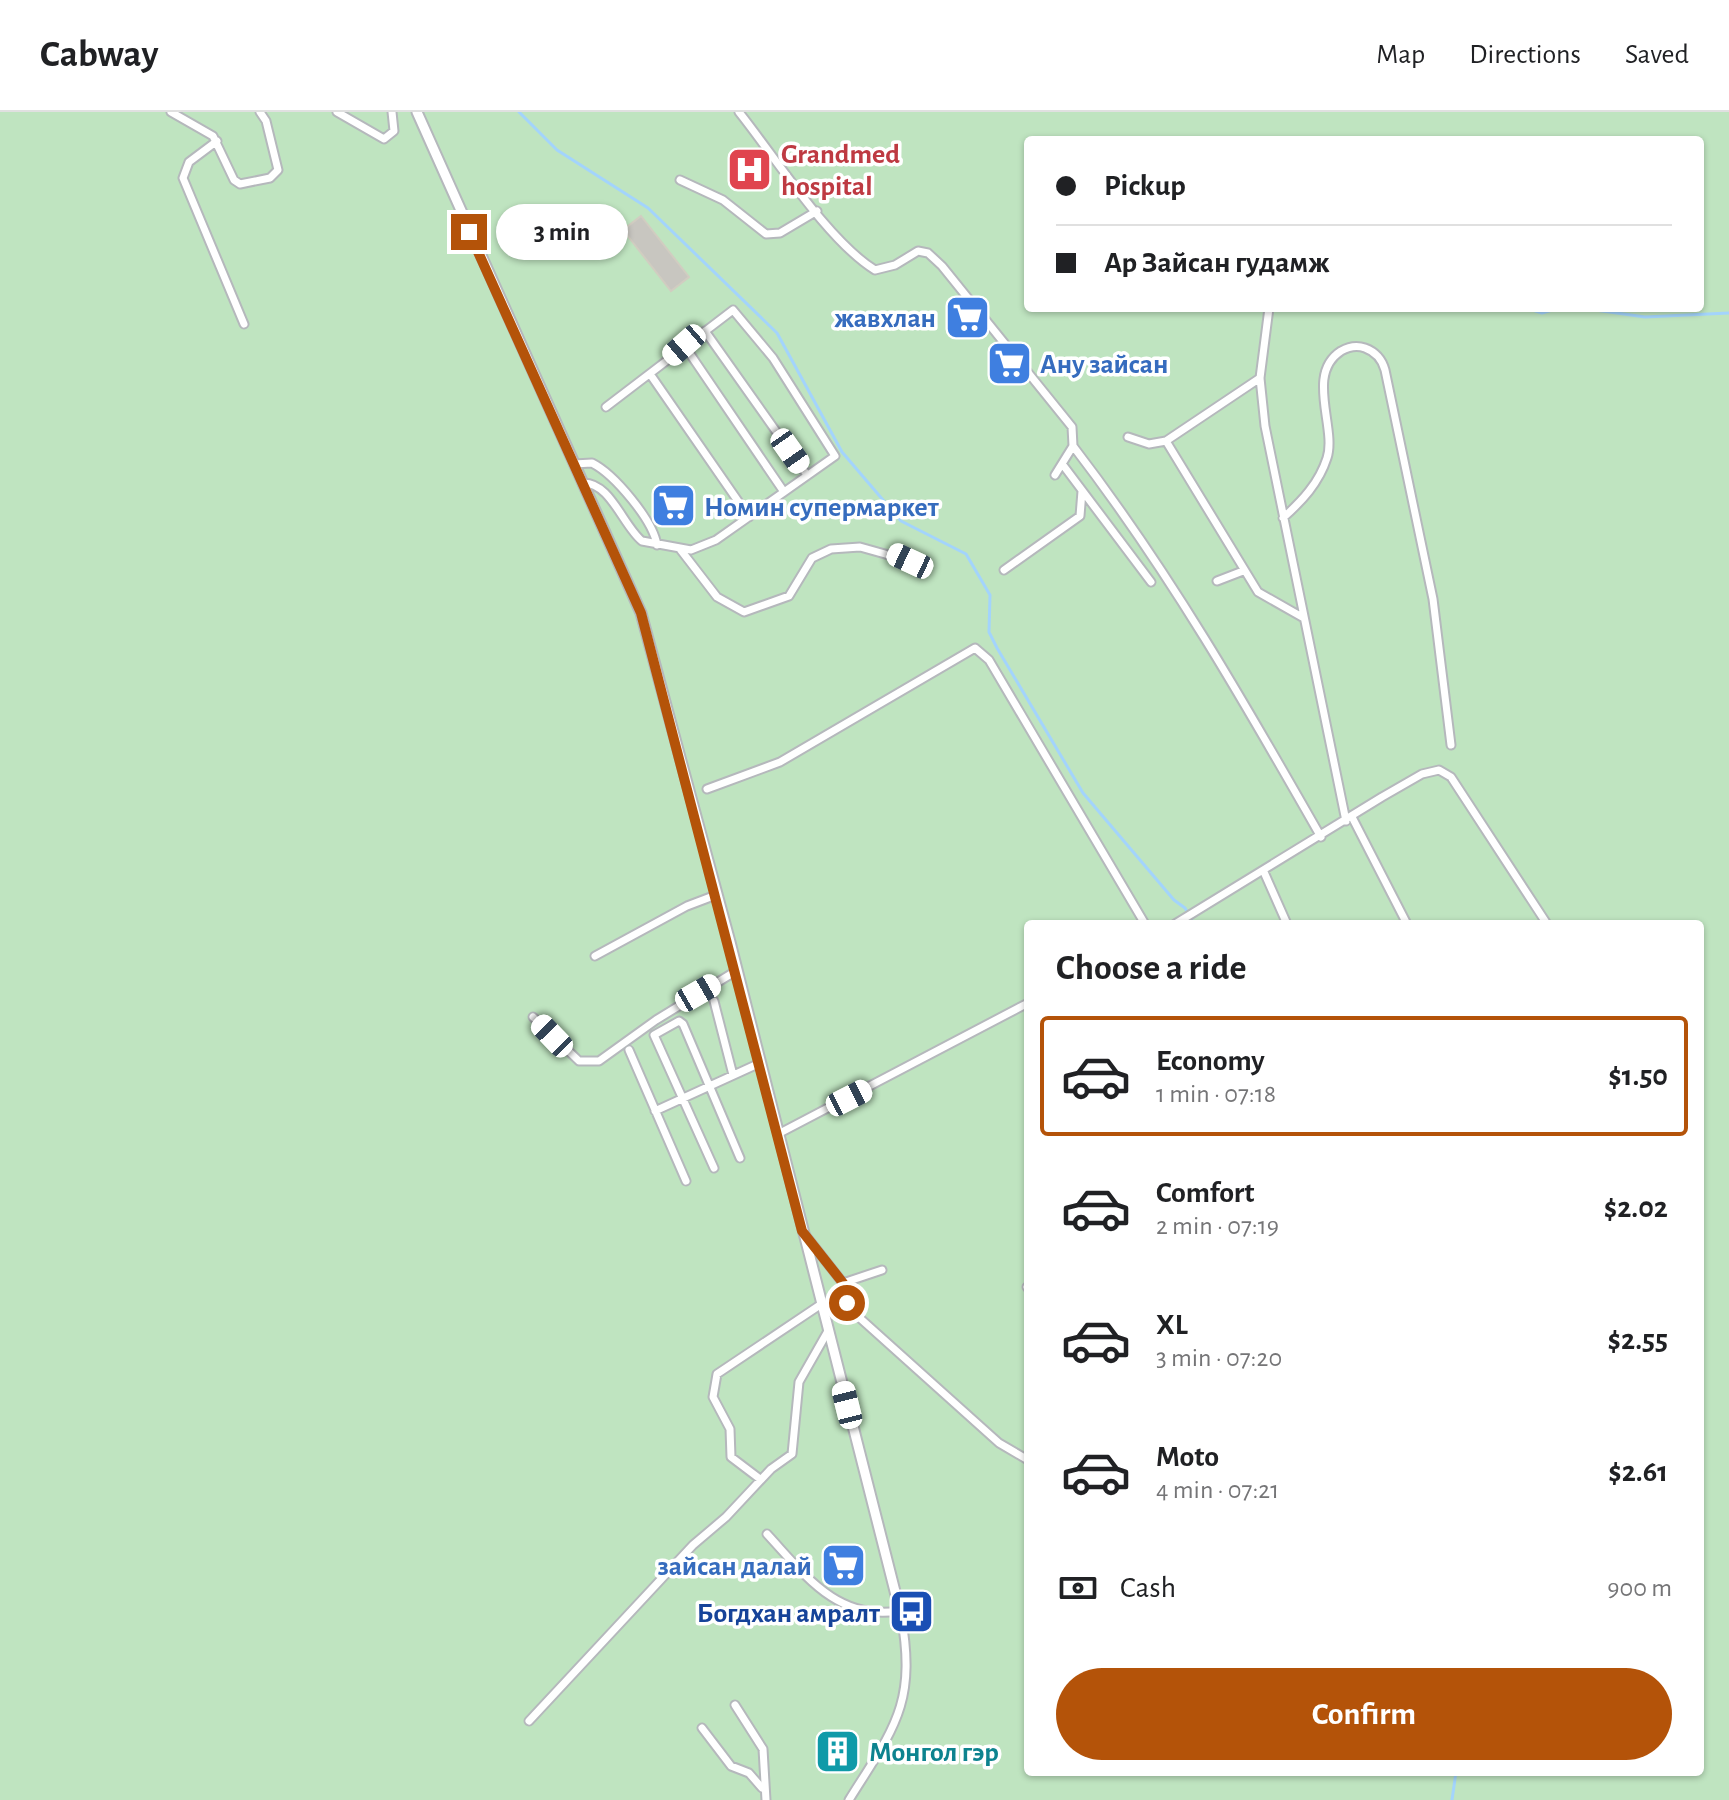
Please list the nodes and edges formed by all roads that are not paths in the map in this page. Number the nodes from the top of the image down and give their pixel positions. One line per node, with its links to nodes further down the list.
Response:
1 (171, 112): 7 (street)
2 (260, 112): 7 (street)
3 (337, 112): 4 (street)
4 (392, 112)
5 (417, 112): 20 (street)
6 (739, 112): 9 (street)
7 (217, 141): 11 (street)
8 (680, 180): 9 (street)
9 (817, 211): 19 (street)
10 (1268, 312): 15 (street)
11 (244, 324)
12 (705, 331): 13 (street); 22 (street); 22 (street)
13 (684, 345): 14 (street); 26 (street)
14 (650, 374): 16 (street); 27 (street)
15 (1260, 378): 18 (street); 28 (street)
16 (606, 407)
17 (1128, 437): 18 (street)
18 (1166, 441): 33 (street)
19 (1073, 446): 21 (street); 40 (street)
20 (574, 464): 24 (street); 29 (street)
21 (1063, 465): 23 (street); 25 (street)
22 (807, 475): 26 (street)
23 (1055, 475)
24 (582, 483): 29 (street); 42 (street)
25 (1082, 491): 32 (street); 35 (street)
26 (784, 492): 27 (street)
27 (749, 517): 30 (street)
28 (1283, 518): 36 (street); 37 (street)
29 (657, 545): 30 (street)
30 (680, 549): 31 (street)
31 (910, 561)
32 (1004, 570)
33 (1243, 571): 34 (street); 36 (street)
34 (1217, 581)
35 (1151, 582)
36 (1302, 617): 39 (street)
37 (1451, 745)
38 (707, 789): 43 (street)
39 (1349, 819): 40 (street); 46 (street); 47 (street)
40 (1321, 837): 41 (street)
41 (1264, 872): 44 (street); 45 (street)
42 (716, 895): 48 (street); 49 (street)
43 (1143, 920)
44 (1183, 920)
45 (1285, 920)
46 (1405, 920)
47 (1544, 920)
48 (595, 956)
49 (736, 971): 52 (street); 54 (street)
50 (714, 1001): 55 (street)
51 (1024, 1005): 59 (street)
52 (533, 1017)
53 (629, 1050): 58 (street)
54 (760, 1063): 55 (street); 59 (street)
55 (733, 1075): 56 (street)
56 (707, 1087): 57 (street); 57 (street); 60 (street)
57 (680, 1099): 58 (street); 61 (street)
58 (655, 1111): 62 (street)
59 (778, 1134): 63 (street)
60 (740, 1158)
61 (714, 1168)
62 (686, 1181)
63 (802, 1231): 65 (street); 66 (street)
64 (882, 1270): 65 (street)
65 (843, 1283): 68 (street)
66 (820, 1305): 67 (street); 69 (street)
67 (828, 1331): 69 (street); 71 (street)
68 (1024, 1458)
69 (760, 1479): 73 (street)
70 (767, 1534): 71 (street)
71 (900, 1613): 77 (street)
72 (735, 1705): 75 (street)
73 (529, 1721)
74 (702, 1728): 75 (street)
75 (764, 1790): 76 (street)
76 (766, 1800)
77 (849, 1800)

